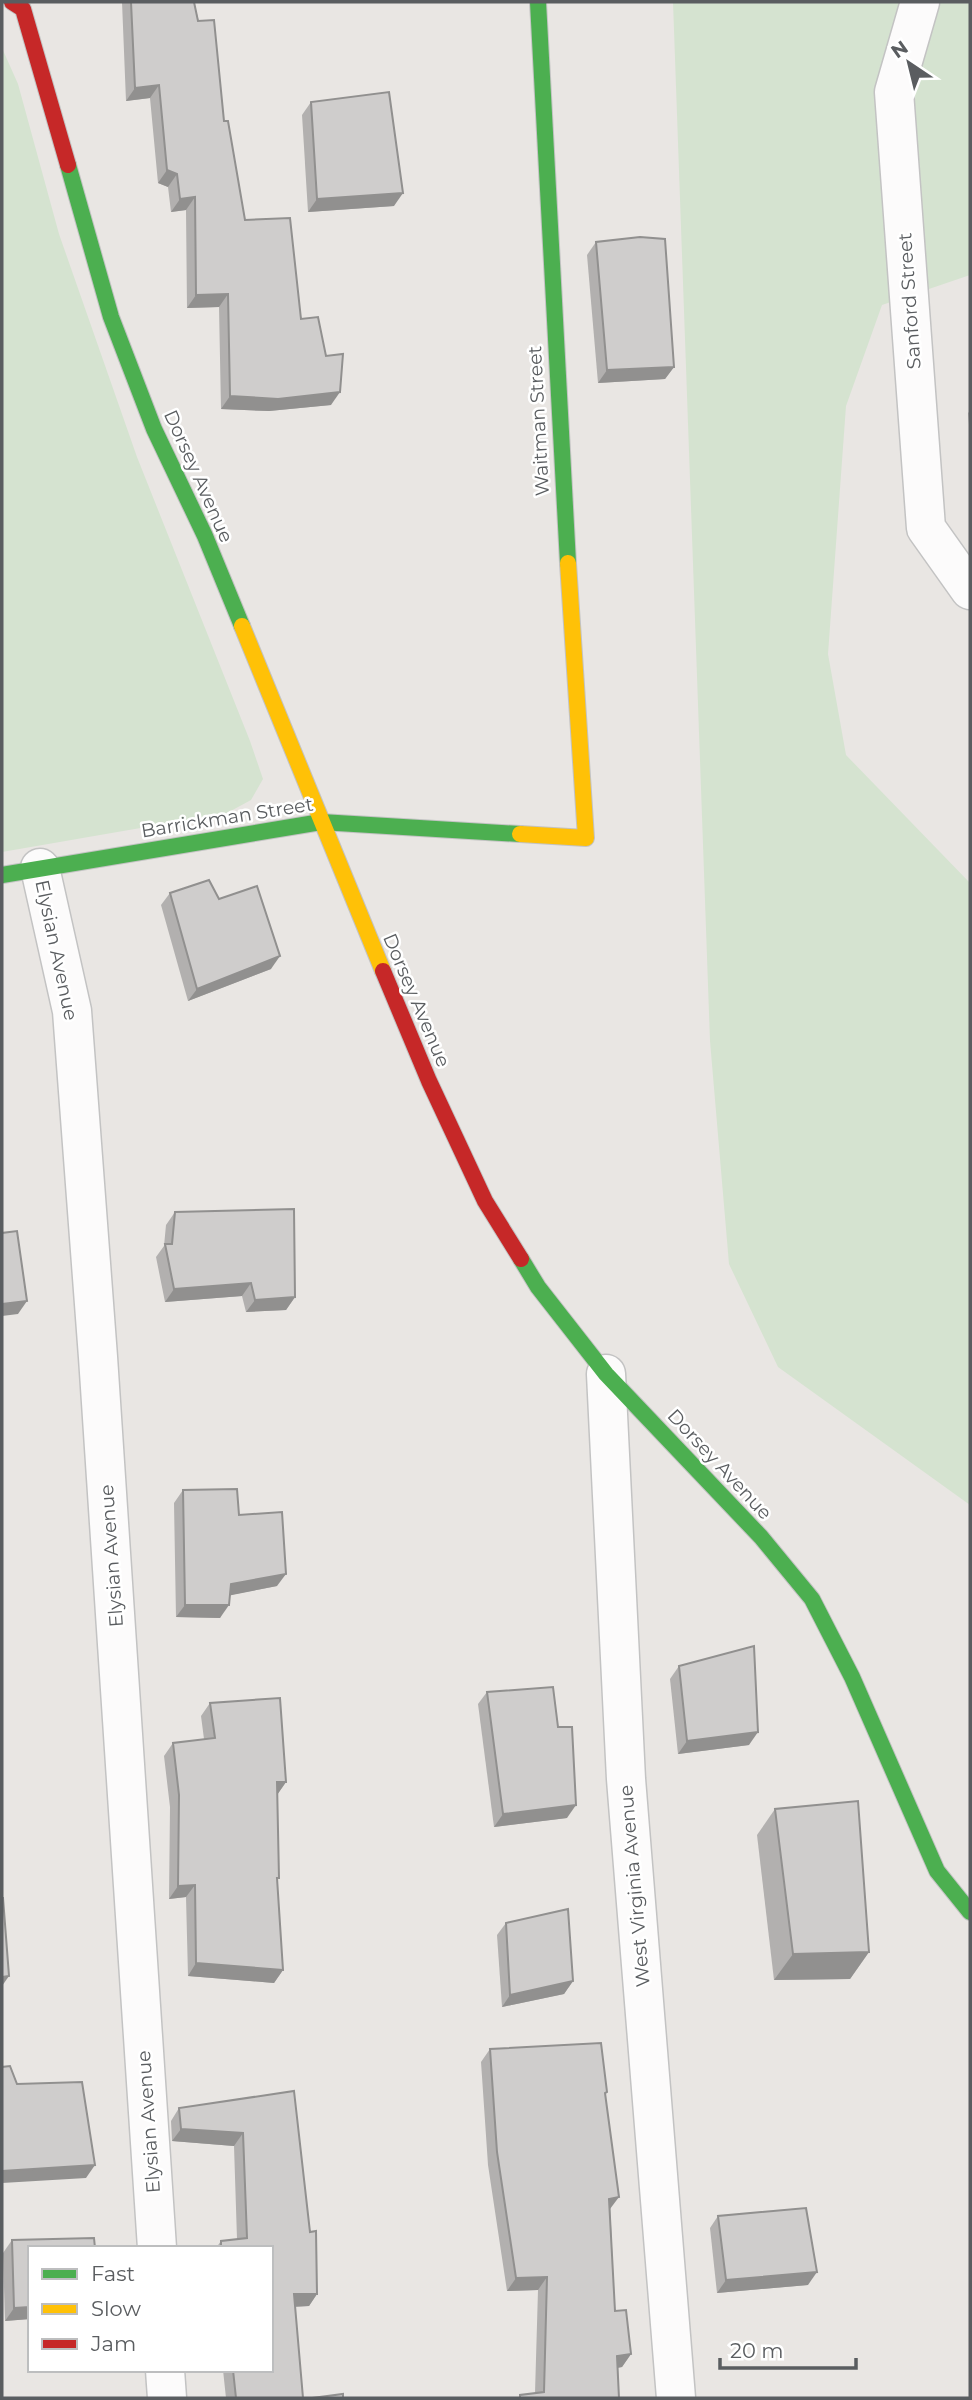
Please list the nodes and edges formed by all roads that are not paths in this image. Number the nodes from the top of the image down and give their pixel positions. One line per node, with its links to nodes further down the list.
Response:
1 (538, 2): 6 (street, Waitman Street)
2 (920, 2): 4 (street, Sanford Street)
3 (19, 4): 5 (street, Dorsey Avenue)
4 (970, 590)
5 (321, 822): 6 (street, Barrickman Street); 7 (street, Barrickman Street); 9 (street, Dorsey Avenue)
6 (586, 838)
7 (40, 868): 8 (street, Barrickman Street); 11 (street, Elysian Avenue)
8 (2, 876)
9 (606, 1374): 10 (street, Dorsey Avenue); 14 (street, West Virginia Avenue)
10 (970, 1912)
11 (157, 2246)
12 (165, 2372): 13 (street)
13 (167, 2398)
14 (676, 2398)

